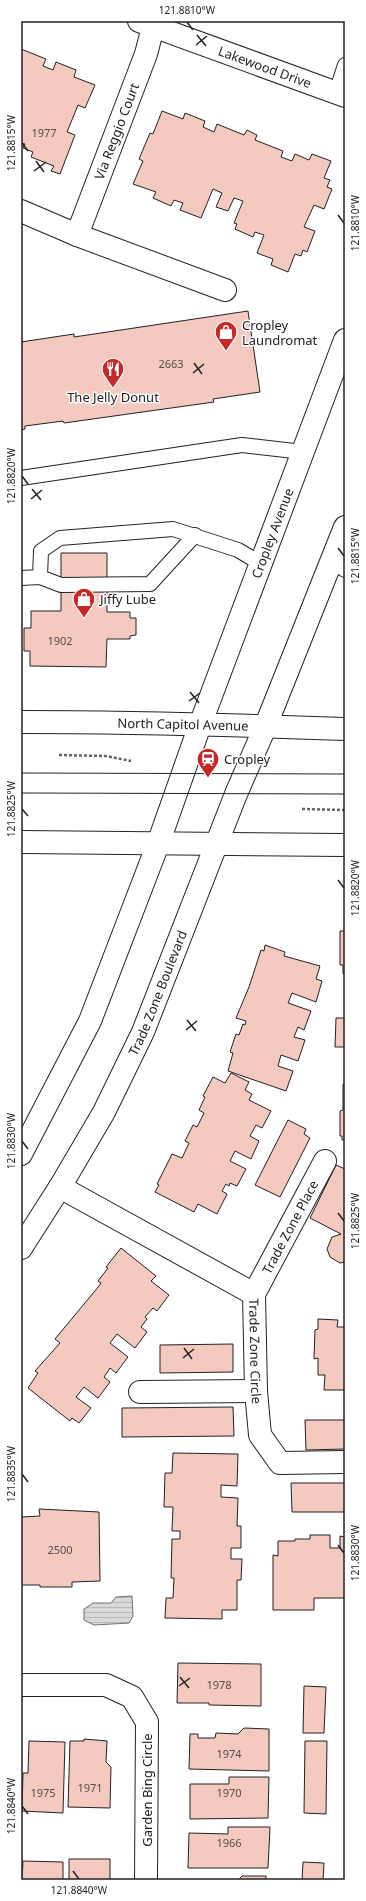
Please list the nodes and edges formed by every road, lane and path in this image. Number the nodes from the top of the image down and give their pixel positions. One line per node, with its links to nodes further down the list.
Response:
1 (146, 24): 3 (main road, Lakewood Drive); 5 (main road, Via Reggio Court)
2 (345, 65): 3 (lane)
3 (340, 94)
4 (21, 211): 5 (main road)
5 (77, 235): 6 (main road)
6 (225, 290)
7 (345, 340): 8 (main road, Cropley Avenue)
8 (304, 452): 9 (lane); 12 (main road, Cropley Avenue)
9 (21, 478)
10 (345, 528): 13 (main road)
11 (195, 535): 12 (lane); 14 (lane); 14 (lane)
12 (260, 563): 17 (main road, Cropley Avenue)
13 (339, 566): 18 (main road)
14 (40, 577): 15 (lane)
15 (21, 578)
16 (21, 722): 17 (main road, North Capitol Avenue)
17 (200, 725): 18 (main road, North Capitol Avenue); 26 (main road)
18 (266, 725): 19 (main road, North Capitol Avenue); 25 (main road, Trade Zone Boulevard)
19 (345, 729)
20 (59, 755): 21 (path)
21 (131, 760)
22 (302, 809): 23 (path)
23 (345, 810)
24 (21, 842): 26 (main road)
25 (218, 843): 26 (main road); 27 (main road); 30 (main road, Trade Zone Boulevard)
26 (158, 844): 28 (main road)
27 (345, 845)
28 (21, 1154)
29 (325, 1161): 32 (main road, Trade Zone Place)
30 (60, 1187): 31 (main road, Trade Zone Boulevard); 32 (main road, Trade Zone Circle)
31 (21, 1248)
32 (254, 1294): 33 (main road, Trade Zone Circle)
33 (256, 1391): 34 (main road); 35 (main road, Trade Zone Circle)
34 (140, 1392)
35 (345, 1462)
36 (21, 1685): 37 (main road, Garden Bing Circle)
37 (146, 1880)

